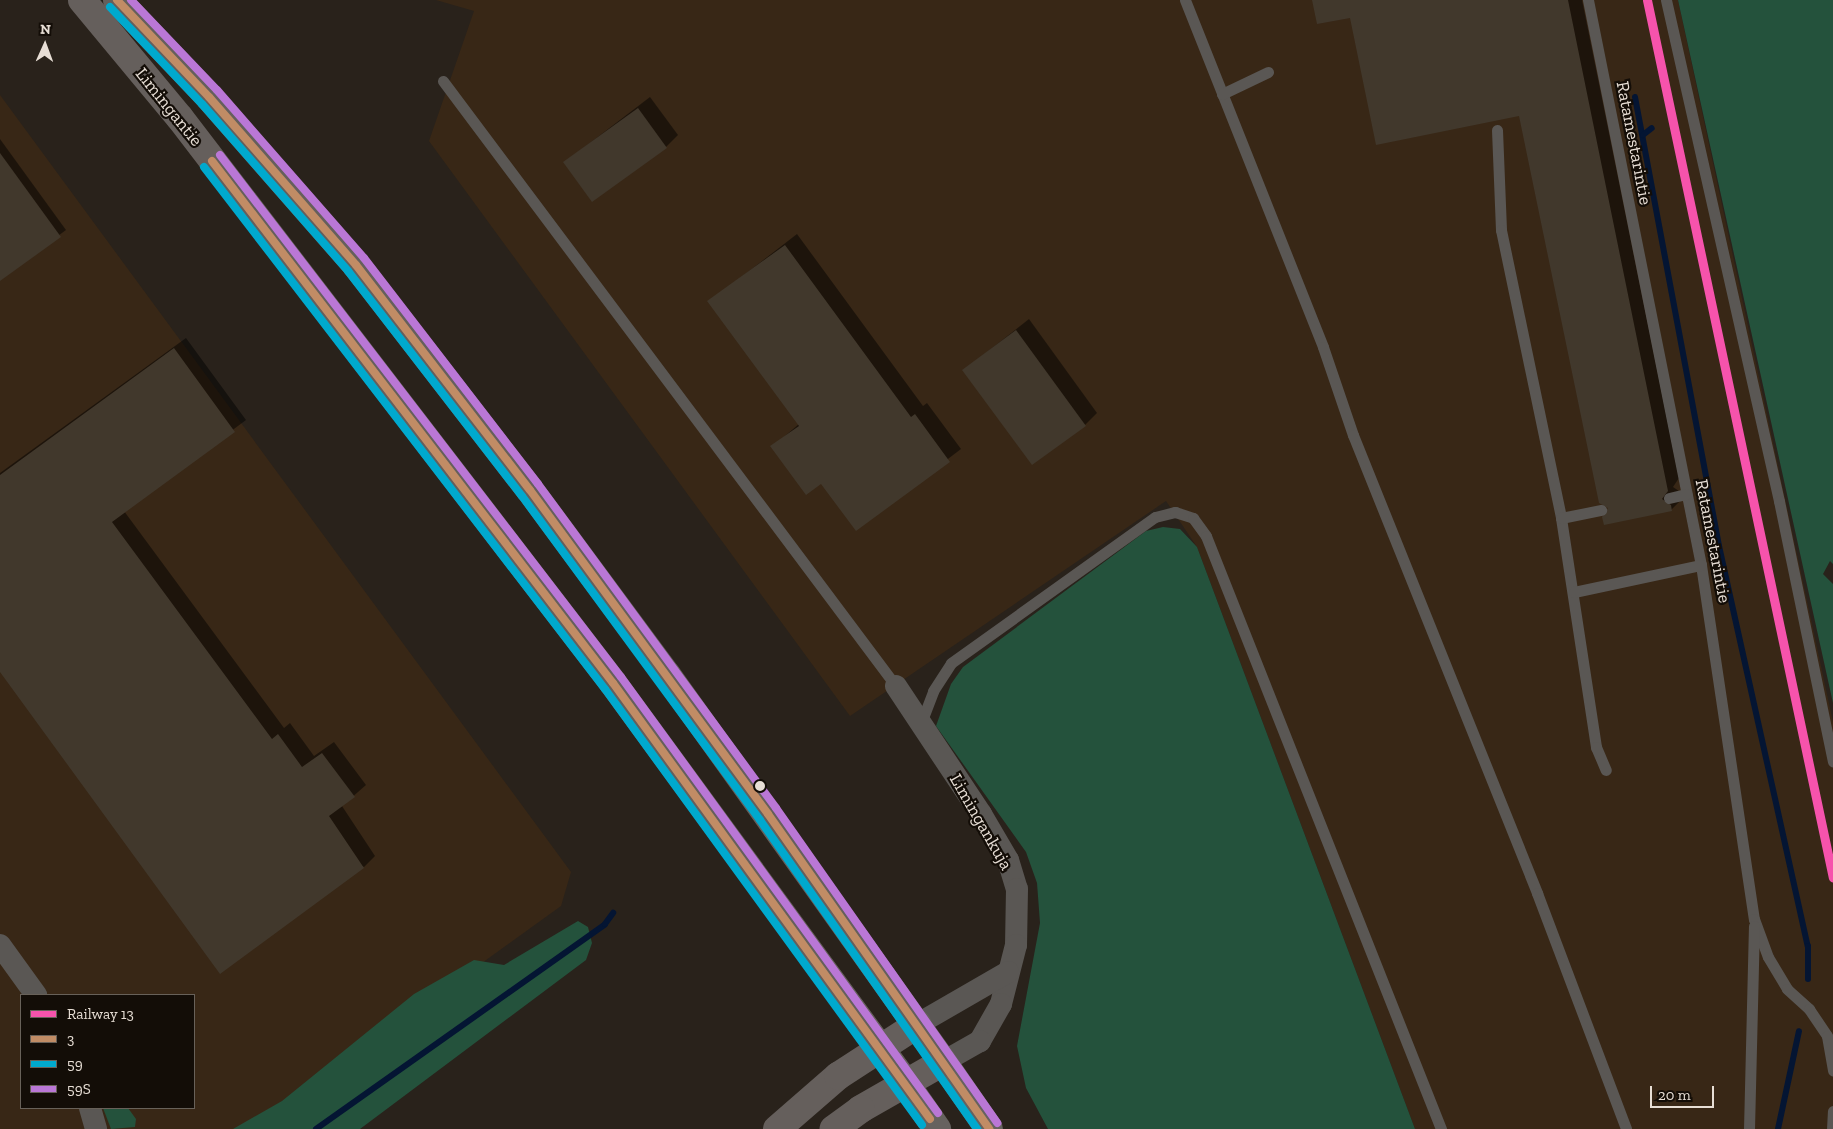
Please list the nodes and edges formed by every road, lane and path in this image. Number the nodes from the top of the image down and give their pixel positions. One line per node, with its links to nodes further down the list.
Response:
1 (82, 0): 25 (main road, Limingantie)
2 (117, 0): 24 (main road, Limingantie)
3 (1185, 0): 8 (lane)
4 (1588, 0): 10 (lane, Ratamestarintie)
5 (1666, 0): 18 (lane)
6 (1268, 72): 8 (lane)
7 (443, 81): 16 (lane)
8 (1222, 94): 37 (lane)
9 (1497, 130): 13 (lane)
10 (1687, 494): 11 (lane); 14 (lane, Ratamestarintie)
11 (1669, 498)
12 (1600, 510): 13 (lane)
13 (1561, 518): 15 (lane)
14 (1701, 565): 15 (lane); 20 (lane, Ratamestarintie)
15 (1574, 592): 19 (lane)
16 (896, 686): 17 (street, Limingankuja)
17 (920, 724): 22 (street, Limingankuja); 36 (lane)
18 (1833, 761)
19 (1606, 770)
20 (1754, 920): 27 (lane, Ratamestarintie); 38 (lane)
21 (0, 945): 23 (street)
22 (1008, 972): 24 (street); 26 (street, Limingankuja)
23 (35, 994)
24 (918, 1024): 25 (main road); 26 (main road, Limingantie)
25 (880, 1049): 28 (main road, Limingantie); 32 (main road)
26 (943, 1062): 28 (main road); 35 (main road, Limingantie)
27 (1833, 1070)
28 (906, 1084): 33 (main road); 34 (main road, Limingantie)
29 (90, 1109): 31 (street)
30 (1833, 1111): 39 (lane)
31 (96, 1129)
32 (777, 1129)
33 (833, 1129)
34 (937, 1129)
35 (989, 1129)
36 (1441, 1129)
37 (1626, 1129)
38 (1749, 1129)
39 (1832, 1129)

